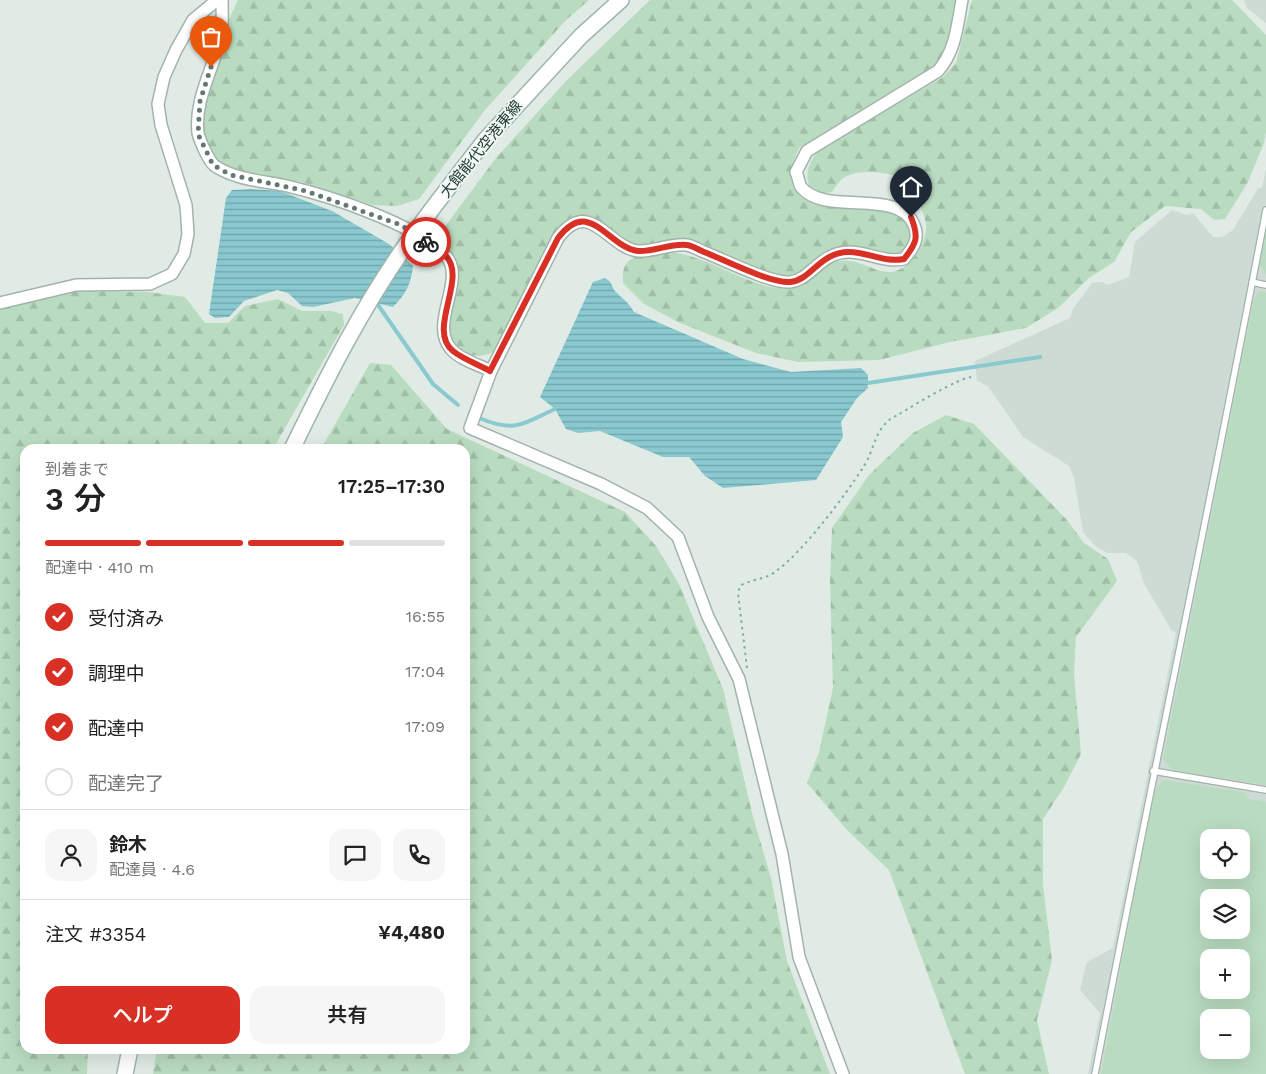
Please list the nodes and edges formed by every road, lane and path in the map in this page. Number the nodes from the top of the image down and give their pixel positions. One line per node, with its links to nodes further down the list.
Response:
1 (217, 0): 8 (street)
2 (222, 0): 9 (street)
3 (621, 0): 11 (main road, 大館能代空港東線, bridge)
4 (962, 0): 9 (street)
5 (1266, 210): 6 (lane)
6 (1252, 282): 7 (lane); 13 (lane)
7 (1266, 285)
8 (0, 303)
9 (490, 371): 12 (street)
10 (973, 377): 12 (path)
11 (294, 444)
12 (739, 679): 17 (street)
13 (1153, 771): 14 (lane); 18 (lane)
14 (1266, 790)
15 (129, 1054): 16 (main road)
16 (125, 1074)
17 (843, 1074)
18 (1095, 1074)

